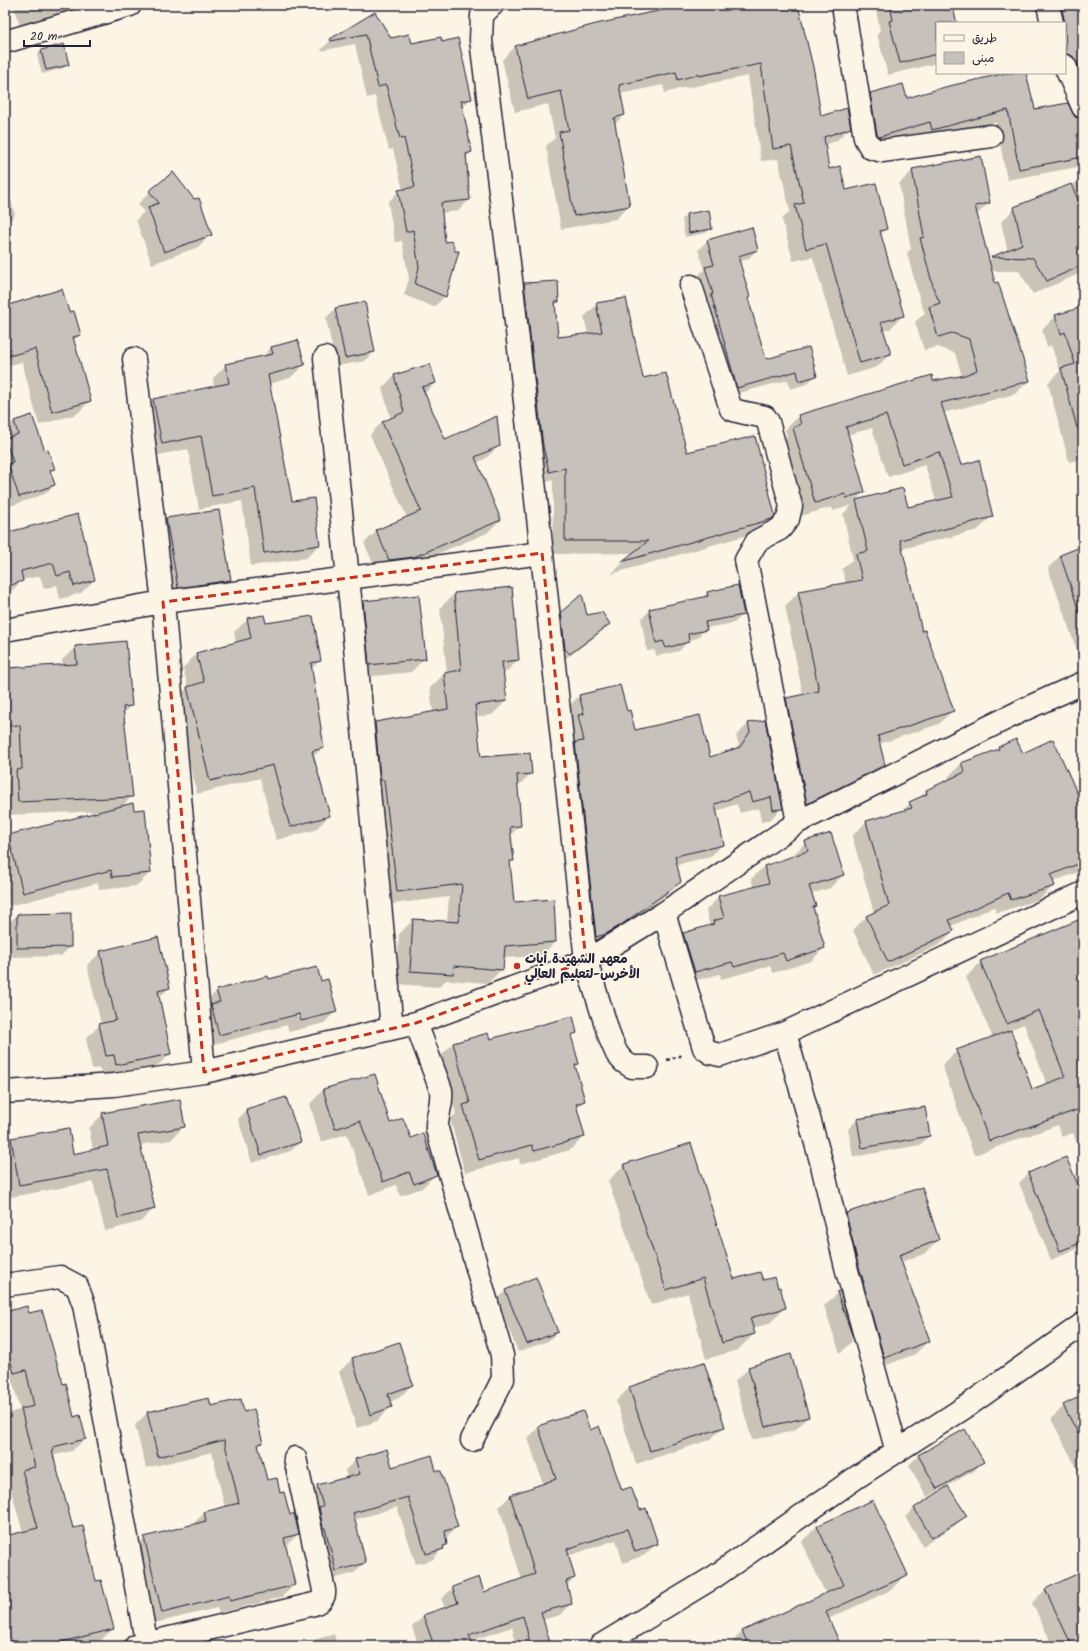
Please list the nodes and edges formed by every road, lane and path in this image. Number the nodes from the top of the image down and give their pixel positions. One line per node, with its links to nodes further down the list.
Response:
1 (130, 5): 6 (street)
2 (492, 5): 13 (street)
3 (843, 5): 9 (street)
4 (1048, 5): 5 (street)
5 (1052, 22)
6 (5, 42)
7 (1066, 68): 8 (street)
8 (1083, 107)
9 (991, 136)
10 (691, 286): 18 (street)
11 (325, 358): 14 (street)
12 (134, 359): 15 (street)
13 (542, 553): 14 (street); 21 (street)
14 (348, 578): 15 (street); 23 (street)
15 (163, 602): 16 (street); 27 (street)
16 (5, 630)
17 (1083, 683): 18 (street)
18 (798, 822): 20 (street)
19 (1083, 893): 24 (street)
20 (664, 913): 21 (street); 25 (street)
21 (586, 961): 22 (street); 26 (street)
22 (416, 1023): 23 (street); 31 (street)
23 (392, 1028): 27 (street)
24 (785, 1033): 25 (street); 32 (street)
25 (704, 1048): 26 (path)
26 (647, 1067)
27 (204, 1072): 28 (street)
28 (6, 1088)
29 (5, 1285): 34 (street)
30 (1083, 1324): 32 (street)
31 (472, 1440)
32 (897, 1452): 35 (street)
33 (296, 1458): 34 (street)
34 (143, 1645)
35 (600, 1646)

